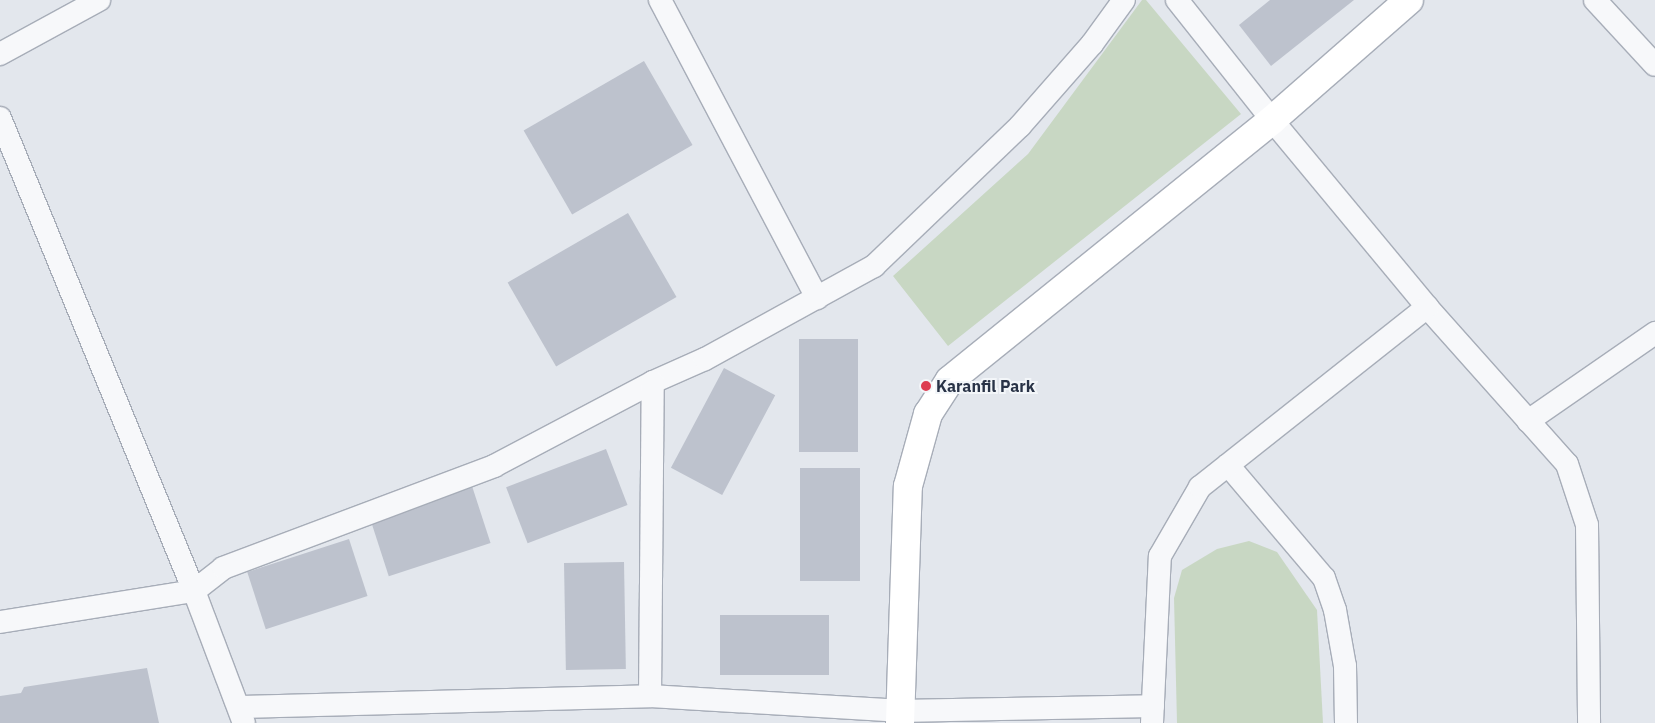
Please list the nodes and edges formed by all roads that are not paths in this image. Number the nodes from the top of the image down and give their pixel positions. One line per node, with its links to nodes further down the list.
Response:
1 (99, 0): 7 (street)
2 (660, 0): 11 (street)
3 (1124, 0): 11 (street)
4 (1177, 0): 10 (street)
5 (1409, 0): 10 (street)
6 (1595, 0): 8 (street)
7 (0, 54)
8 (1655, 65)
9 (0, 118): 17 (street)
10 (1272, 120): 12 (street); 22 (street)
11 (817, 298): 14 (street)
12 (1427, 307): 15 (street); 16 (street)
13 (1655, 333): 15 (street)
14 (653, 382): 17 (street); 19 (street)
15 (1528, 421): 24 (street)
16 (1228, 465): 20 (street); 23 (street)
17 (194, 590): 18 (street); 21 (street)
18 (0, 622)
19 (650, 696): 21 (street); 22 (street)
20 (1153, 714): 22 (street)
21 (242, 715)
22 (899, 717)
23 (1346, 723)
24 (1589, 723)

